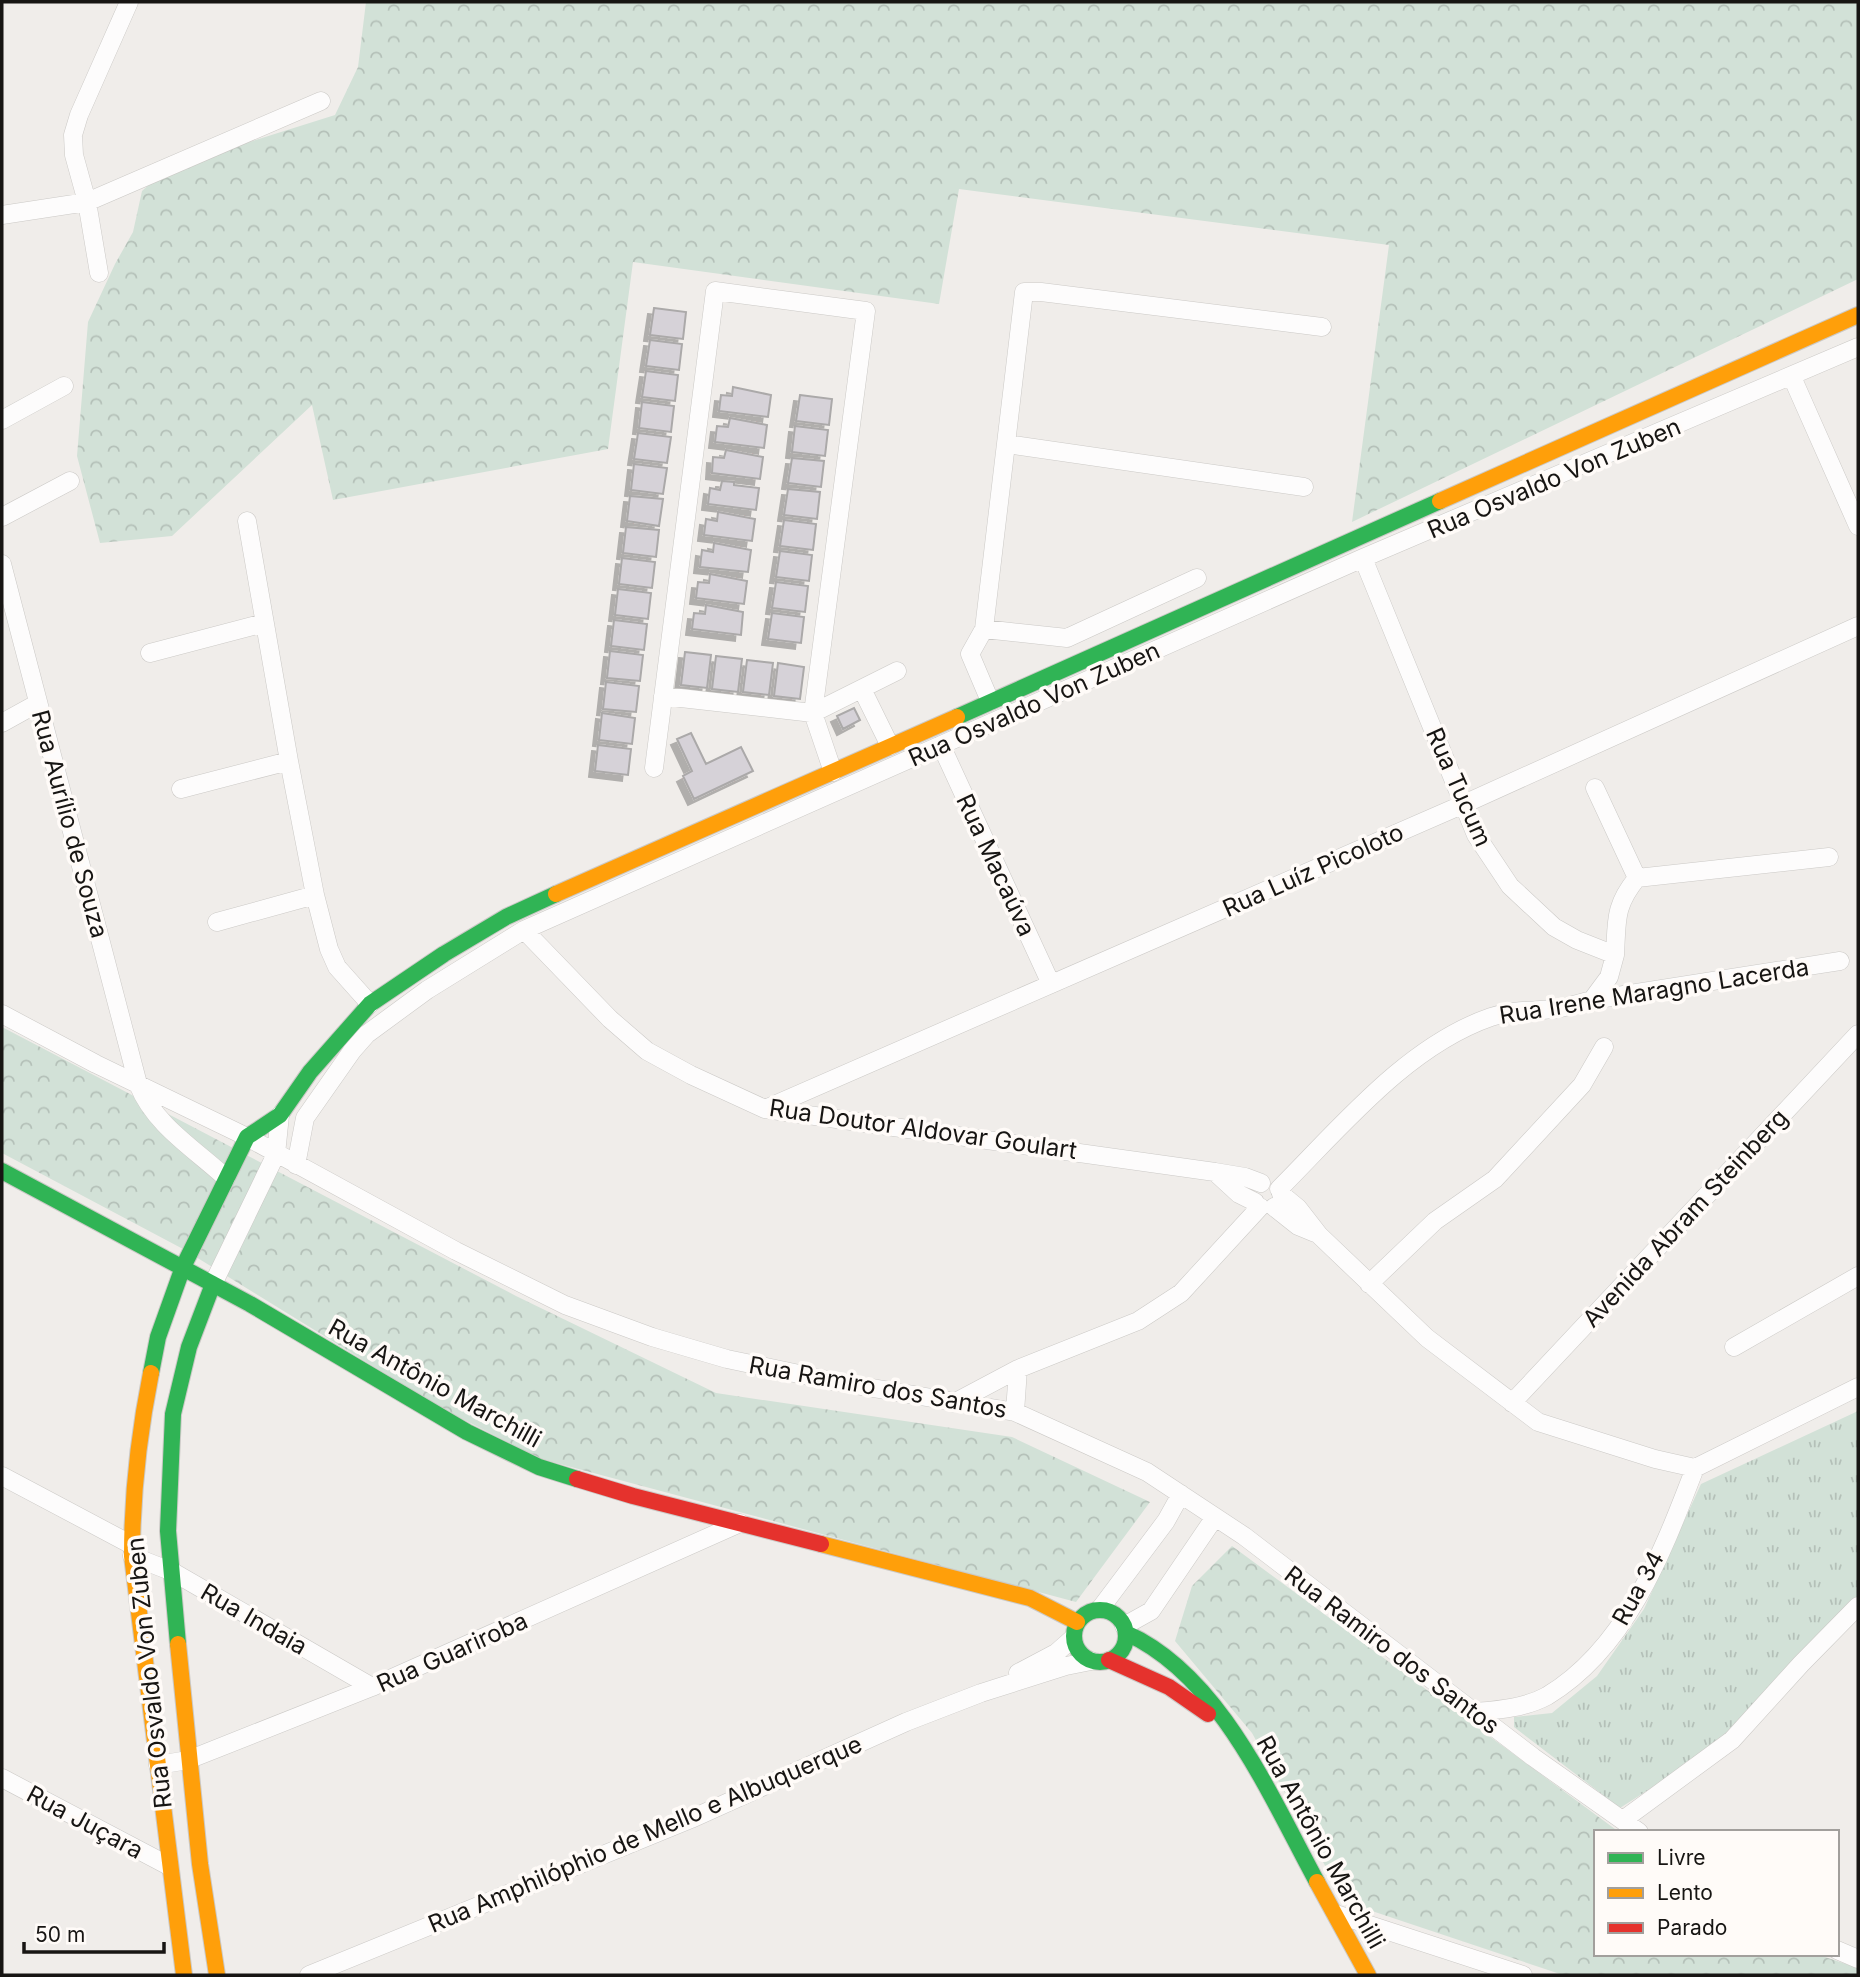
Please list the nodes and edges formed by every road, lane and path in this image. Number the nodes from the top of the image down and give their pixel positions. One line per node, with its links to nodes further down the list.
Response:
1 (130, 2): 3 (street)
2 (321, 101): 3 (street)
3 (87, 202): 4 (street); 5 (street)
4 (2, 215)
5 (99, 273)
6 (1858, 316): 28 (street, Rua Osvaldo Von Zuben)
7 (1322, 327): 12 (street)
8 (1858, 347): 9 (street, Rua Osvaldo Von Zuben)
9 (1792, 377): 17 (street); 18 (street, Rua Osvaldo Von Zuben)
10 (64, 386): 11 (street)
11 (2, 420)
12 (1006, 444): 14 (street); 23 (street)
13 (70, 481): 15 (street)
14 (1304, 487)
15 (2, 517)
16 (247, 521): 21 (street)
17 (1858, 526)
18 (1363, 558): 32 (street, Rua Osvaldo Von Zuben); 39 (street, Rua Tucum)
19 (2, 564): 29 (street, Rua Aurílio de Souza)
20 (1197, 578): 23 (street)
21 (264, 623): 24 (street); 34 (street)
22 (1858, 626): 39 (street, Rua Luíz Picoloto)
23 (984, 629): 28 (street)
24 (150, 653)
25 (897, 671): 26 (street)
26 (862, 689): 30 (street); 33 (street)
27 (663, 696): 30 (street); 30 (street); 35 (street)
28 (990, 701): 33 (street, Rua Osvaldo Von Zuben)
29 (38, 703): 31 (street); 53 (street, Rua Aurílio de Souza)
30 (813, 713): 36 (street)
31 (2, 723)
32 (941, 745): 44 (street, Rua Osvaldo Von Zuben); 47 (street, Rua Macaúva)
33 (890, 746): 36 (street, Rua Osvaldo Von Zuben)
34 (289, 761): 38 (street); 42 (street)
35 (653, 768)
36 (834, 772): 49 (street, Rua Osvaldo Von Zuben)
37 (1595, 788): 41 (street)
38 (181, 789)
39 (1464, 804): 45 (street, Rua Tucum); 47 (street, Rua Luíz Picoloto)
40 (1829, 857): 41 (street)
41 (1637, 878): 45 (street)
42 (315, 895): 43 (street); 49 (street)
43 (216, 922)
44 (524, 930): 54 (street, Rua Doutor Aldovar Goulart); 58 (street, Rua Osvaldo Von Zuben)
45 (1615, 955): 48 (street)
46 (1840, 961): 48 (street, Rua Irene Maragno Lacerda)
47 (1051, 984): 54 (street, Rua Luíz Picoloto)
48 (1592, 1000): 62 (street, Rua Irene Maragno Lacerda)
49 (370, 1004): 55 (street, Rua Osvaldo Von Zuben)
50 (2, 1014): 53 (street, Rua Ramiro dos Santos)
51 (1858, 1034): 71 (street, Avenida Abram Steinberg)
52 (1604, 1046): 66 (street)
53 (138, 1084): 56 (street, Rua Ramiro dos Santos); 61 (street, Rua Aurílio de Souza)
54 (765, 1108): 60 (street, Rua Doutor Aldovar Goulart)
55 (280, 1115): 56 (street, Rua Osvaldo Von Zuben); 57 (street, Rua Osvaldo Von Zuben)
56 (247, 1137): 57 (street, Rua Ramiro dos Santos); 61 (street, Rua Osvaldo Von Zuben)
57 (276, 1154): 58 (street, Rua Ramiro dos Santos); 65 (street, Rua Osvaldo Von Zuben)
58 (296, 1165): 70 (street, Rua Ramiro dos Santos)
59 (2, 1171): 63 (street, Rua Antônio Marchilli)
60 (1214, 1172): 62 (street); 62 (street, Rua Doutor Aldovar Goulart)
61 (226, 1178): 63 (street, Rua Osvaldo Von Zuben)
62 (1270, 1200): 66 (street); 68 (street, Rua Irene Maragno Lacerda)
63 (183, 1267): 65 (street, Rua Antônio Marchilli); 78 (street, Rua Osvaldo Von Zuben)
64 (1858, 1276): 67 (street)
65 (213, 1284): 77 (street, Rua Antônio Marchilli); 79 (street, Rua Osvaldo Von Zuben)
66 (1369, 1284): 71 (street)
67 (1734, 1347)
68 (1018, 1369): 70 (street, Rua Irene Maragno Lacerda); 72 (street)
69 (1858, 1387): 73 (street)
70 (954, 1403): 72 (street, Rua Ramiro dos Santos)
71 (1512, 1403): 73 (street)
72 (1015, 1412): 75 (street, Rua Ramiro dos Santos)
73 (1695, 1468): 88 (street, Rua 34)
74 (2, 1476): 78 (street, Rua Indaia)
75 (1181, 1494): 76 (street, Rua Ramiro dos Santos); 81 (street)
76 (1212, 1514): 82 (street); 88 (street, Rua Ramiro dos Santos)
77 (740, 1523): 83 (street, Rua Antônio Marchilli); 86 (street, Rua Guariroba)
78 (132, 1551): 79 (street, Rua Indaia); 91 (street, Rua Osvaldo Von Zuben)
79 (173, 1572): 86 (street, Rua Indaia); 90 (street, Rua Osvaldo Von Zuben)
80 (1858, 1606): 93 (street)
81 (1100, 1609): 82 (street); 83 (street)
82 (1124, 1627): 84 (street); 89 (street, Rua Antônio Marchilli)
83 (1075, 1630): 85 (street); 87 (street, Rua Amphilóphio de Mello e Albuquerque)
84 (1109, 1660): 85 (street); 89 (street, Rua Antônio Marchilli)
85 (1091, 1661): 87 (street, Rua Amphilóphio de Mello e Albuquerque)
86 (372, 1687): 90 (street, Rua Guariroba)
87 (981, 1693): 101 (street, Rua Amphilóphio de Mello e Albuquerque)
88 (1475, 1712): 93 (street, Rua Ramiro dos Santos)
89 (1234, 1732): 96 (street, Rua Antônio Marchilli)
90 (188, 1760): 91 (street, Rua Guariroba); 100 (street, Rua Osvaldo Von Zuben)
91 (158, 1765): 95 (street, Rua Osvaldo Von Zuben)
92 (2, 1778): 95 (street, Rua Juçara)
93 (1623, 1821): 94 (street, Rua Ramiro dos Santos)
94 (1636, 1830)
95 (169, 1866): 99 (street, Rua Osvaldo Von Zuben)
96 (1336, 1914): 102 (street, Rua Antônio Marchilli); 103 (street)
97 (1839, 1951): 98 (street)
98 (1858, 1959)
99 (184, 1975)
100 (216, 1975)
101 (309, 1975)
102 (1368, 1975)
103 (1523, 1975)

